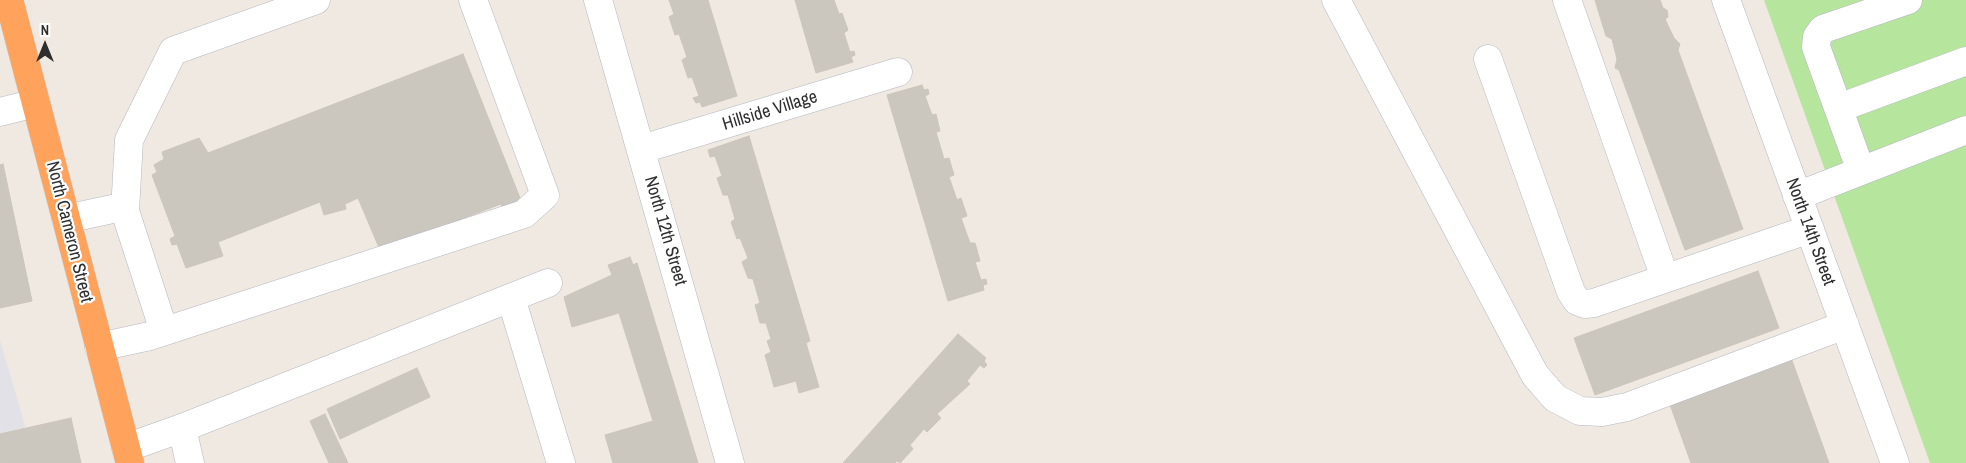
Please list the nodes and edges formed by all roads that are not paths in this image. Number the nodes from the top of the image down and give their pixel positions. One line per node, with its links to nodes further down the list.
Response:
1 (10, 0): 12 (highway, North Cameron Street)
2 (316, 0): 19 (street)
3 (472, 0): 26 (street)
4 (598, 0): 16 (street, North 12th Street)
5 (1336, 0): 25 (street)
6 (1566, 0): 22 (street)
7 (1726, 0): 18 (street, North 14th Street)
8 (1908, 0): 13 (street)
9 (1488, 59): 22 (street)
10 (1966, 61): 13 (street)
11 (898, 72): 16 (street, Hillside Village)
12 (36, 103): 14 (street); 20 (highway, North Cameron Street)
13 (1839, 108): 17 (street)
14 (0, 112)
15 (1966, 130): 17 (street)
16 (642, 149): 32 (street, North 12th Street)
17 (1862, 171): 18 (street)
18 (1797, 196): 21 (street, North 14th Street)
19 (126, 211): 20 (street); 26 (street)
20 (66, 219): 27 (highway, North Cameron Street)
21 (1810, 229): 22 (street); 25 (street, North 14th Street)
22 (1665, 278)
23 (548, 283): 24 (street)
24 (511, 298): 28 (street); 31 (street)
25 (1845, 326): 33 (street, North 14th Street)
26 (164, 330): 27 (street)
27 (99, 347): 29 (highway, North Cameron Street)
28 (182, 428): 29 (street); 30 (street)
29 (128, 456)
30 (190, 463)
31 (560, 463)
32 (730, 463)
33 (1895, 463)

